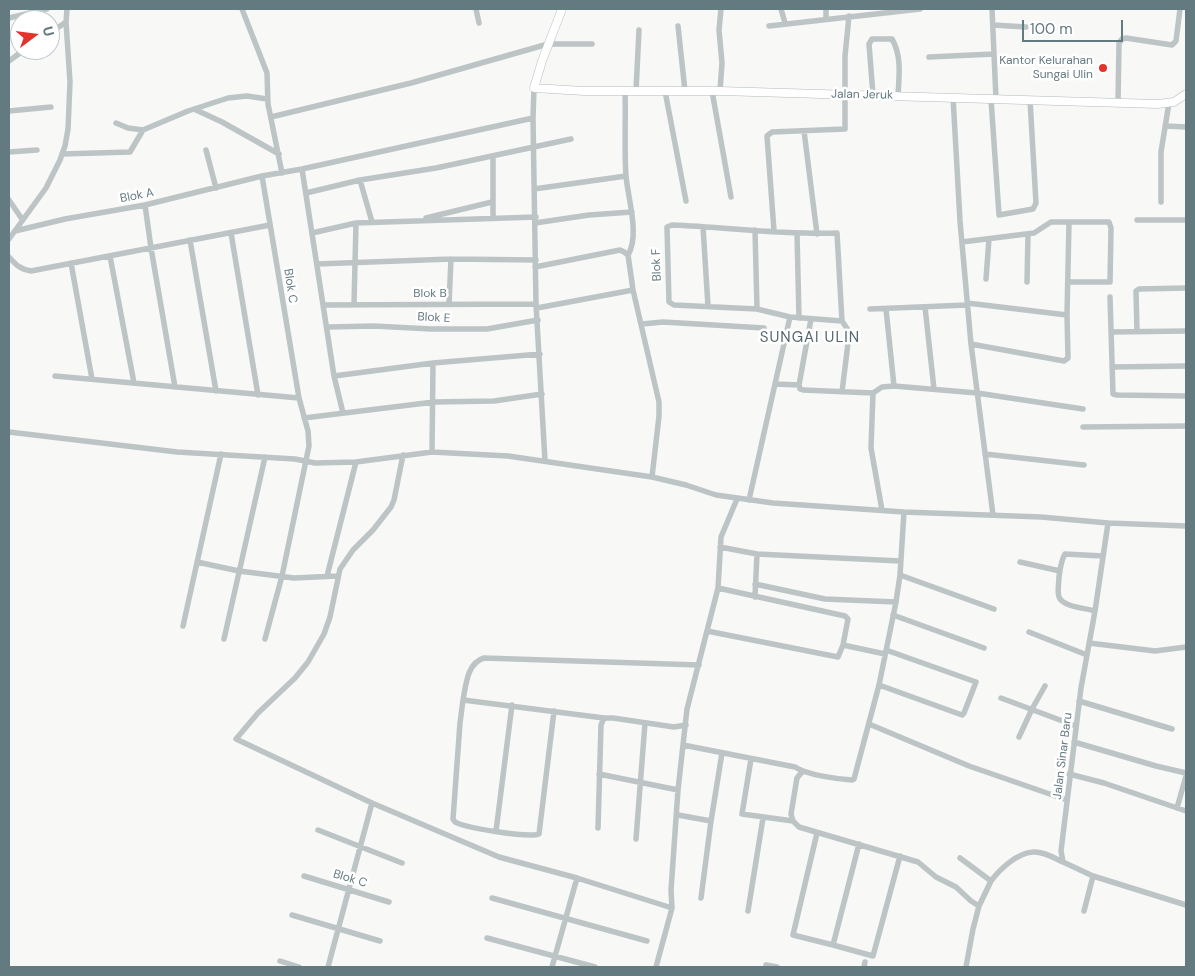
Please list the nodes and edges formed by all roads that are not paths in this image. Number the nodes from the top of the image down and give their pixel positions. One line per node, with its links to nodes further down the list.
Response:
1 (47, 9): 15 (street)
2 (68, 9): 17 (street)
3 (242, 9): 41 (street)
4 (476, 9): 18 (street)
5 (562, 9): 26 (street)
6 (721, 9): 35 (street)
7 (781, 9): 19 (street)
8 (826, 9): 16 (street)
9 (920, 9): 12 (street)
10 (992, 9): 20 (street)
11 (1180, 9): 44 (street)
12 (908, 10): 13 (street)
13 (867, 12): 14 (street)
14 (850, 16): 16 (street); 37 (street)
15 (9, 18)
16 (826, 19): 19 (street)
17 (66, 22): 21 (street); 61 (street)
18 (479, 23)
19 (785, 23): 23 (street)
20 (993, 25): 24 (street); 28 (street)
21 (60, 26)
22 (678, 26): 34 (street)
23 (769, 26)
24 (1026, 27)
25 (639, 30): 32 (street)
26 (548, 44): 27 (street); 30 (street); 49 (street)
27 (592, 44)
28 (994, 54): 29 (street); 42 (street)
29 (929, 57)
30 (534, 88): 31 (street, Jalan Jeruk); 50 (street)
31 (625, 91): 32 (street, Jalan Jeruk); 67 (street)
32 (636, 91): 33 (street, Jalan Jeruk)
33 (665, 91): 34 (street, Jalan Jeruk); 74 (street)
34 (685, 91): 35 (street, Jalan Jeruk)
35 (716, 91): 37 (street, Jalan Jeruk); 72 (street)
36 (1186, 94): 45 (street, Jalan Jeruk)
37 (845, 95): 38 (street, Jalan Jeruk); 55 (street)
38 (872, 95): 39 (street, Jalan Jeruk); 39 (street)
39 (898, 96): 40 (street, Jalan Jeruk)
40 (953, 98): 42 (street, Jalan Jeruk); 101 (street)
41 (267, 99): 47 (street); 49 (street)
42 (994, 99): 43 (street, Jalan Jeruk); 43 (street)
43 (1030, 100): 44 (street, Jalan Jeruk)
44 (1118, 102): 45 (street, Jalan Jeruk)
45 (1169, 103): 52 (street)
46 (51, 107): 48 (street)
47 (194, 109): 54 (street); 62 (street)
48 (9, 111)
49 (271, 117): 62 (street)
50 (533, 118): 57 (street); 64 (street, Blok A)
51 (116, 123): 54 (street)
52 (1165, 126): 53 (street); 76 (street)
53 (1186, 127)
54 (143, 130): 61 (street)
55 (804, 131): 92 (street); 96 (street)
56 (571, 139): 57 (street)
57 (533, 147): 63 (street); 70 (street)
58 (37, 150): 60 (street)
59 (206, 150): 69 (street)
60 (9, 152)
61 (62, 154): 80 (street)
62 (279, 154): 65 (street)
63 (493, 156): 68 (street); 75 (street)
64 (302, 169): 65 (street, Blok A); 71 (street)
65 (282, 173): 66 (street, Blok A)
66 (262, 176): 69 (street, Blok A); 88 (street, Blok C)
67 (626, 176): 70 (street); 78 (street)
68 (360, 180): 71 (street); 85 (street)
69 (216, 188): 77 (street, Blok A)
70 (534, 190): 81 (street)
71 (306, 193): 94 (street)
72 (730, 197)
73 (9, 200): 80 (street)
74 (686, 201)
75 (492, 202): 79 (street); 84 (street)
76 (1160, 202)
77 (146, 205): 91 (street, Blok A); 102 (street)
78 (632, 212): 81 (street); 103 (street)
79 (493, 217): 81 (street); 84 (street)
80 (22, 219): 91 (street)
81 (535, 220): 108 (street)
82 (1137, 220): 83 (street)
83 (1186, 220)
84 (413, 221): 85 (street)
85 (372, 222): 87 (street)
86 (1069, 222): 97 (street); 113 (street); 113 (street)
87 (356, 223): 94 (street); 110 (street)
88 (270, 225): 93 (street); 160 (street, Blok C)
89 (703, 226): 90 (street); 122 (street); 122 (street, Blok F)
90 (755, 230): 92 (street); 124 (street)
91 (14, 231): 98 (street)
92 (774, 231): 95 (street)
93 (231, 233): 100 (street); 158 (street)
94 (312, 233): 109 (street)
95 (797, 233): 96 (street); 129 (street)
96 (817, 234): 132 (street)
97 (1028, 234): 99 (street); 112 (street)
98 (9, 239)
99 (988, 239): 101 (street); 111 (street)
100 (190, 240): 102 (street); 153 (street)
101 (962, 242): 120 (street)
102 (150, 248): 104 (street); 151 (street)
103 (628, 255): 108 (street); 115 (street)
104 (110, 256): 107 (street); 147 (street)
105 (9, 257): 107 (street)
106 (451, 260): 108 (street); 110 (street); 119 (street)
107 (71, 263): 146 (street)
108 (536, 263): 121 (street)
109 (317, 264): 110 (street); 117 (street)
110 (355, 264): 118 (street)
111 (986, 278)
112 (1027, 282)
113 (1068, 282): 127 (street)
114 (1186, 288): 136 (street)
115 (633, 290): 121 (street, Blok B); 133 (street)
116 (1110, 297): 138 (street)
117 (323, 304): 118 (street, Blok B); 134 (street)
118 (354, 304): 119 (street, Blok B)
119 (449, 304): 121 (street, Blok B)
120 (967, 304): 123 (street); 127 (street); 139 (street)
121 (537, 306): 131 (street)
122 (708, 306): 124 (street)
123 (925, 307): 125 (street); 152 (street)
124 (757, 309): 128 (street)
125 (886, 309): 126 (street); 150 (street)
126 (870, 310)
127 (1067, 315): 139 (street)
128 (790, 317): 129 (street); 148 (street)
129 (799, 318): 130 (street)
130 (812, 319): 132 (street); 149 (street)
131 (538, 320): 134 (street, Blok E); 140 (street)
132 (842, 322): 154 (street)
133 (642, 324): 135 (street); 177 (street)
134 (328, 327): 145 (street)
135 (764, 328)
136 (1137, 331): 137 (street); 138 (street)
137 (1186, 331)
138 (1111, 332): 143 (street)
139 (971, 344): 156 (street)
140 (540, 354): 141 (street); 157 (street)
141 (434, 363): 145 (street); 161 (street)
142 (1186, 366): 143 (street)
143 (1112, 367): 159 (street)
144 (55, 376): 146 (street)
145 (334, 376): 163 (street)
146 (92, 380): 147 (street)
147 (134, 383): 151 (street)
148 (775, 384): 149 (street); 179 (street)
149 (799, 385): 154 (street)
150 (894, 386): 152 (street); 155 (street)
151 (175, 387): 153 (street)
152 (934, 389): 156 (street)
153 (216, 391): 158 (street)
154 (842, 392): 155 (street)
155 (873, 393): 180 (street)
156 (977, 393): 162 (street); 170 (street)
157 (542, 394): 161 (street); 174 (street)
158 (258, 395): 160 (street)
159 (1186, 396)
160 (299, 398): 164 (street)
161 (434, 402): 163 (street); 168 (street)
162 (1083, 409)
163 (344, 413): 164 (street)
164 (304, 418): 173 (street)
165 (1186, 426): 166 (street)
166 (1083, 427)
167 (9, 432): 169 (street)
168 (432, 452): 171 (street); 174 (street)
169 (221, 454): 172 (street); 189 (street)
170 (985, 454): 176 (street); 182 (street)
171 (403, 456): 175 (street); 196 (street)
172 (265, 457): 173 (street); 191 (street)
173 (307, 461): 175 (street); 194 (street)
174 (545, 461): 177 (street)
175 (356, 462): 195 (street)
176 (1084, 465)
177 (652, 477): 178 (street)
178 (736, 499): 179 (street); 185 (street)
179 (749, 500): 180 (street)
180 (882, 510): 181 (street)
181 (904, 512): 182 (street); 188 (street)
182 (993, 515): 183 (street)
183 (1108, 523): 184 (street); 187 (street, Jalan Sinar Baru)
184 (1186, 526)
185 (720, 547): 186 (street); 198 (street)
186 (757, 554): 188 (street); 197 (street)
187 (1103, 556): 192 (street); 202 (street, Jalan Sinar Baru)
188 (900, 561): 193 (street)
189 (197, 562): 191 (street); 204 (street)
190 (1020, 562): 192 (street)
191 (239, 571): 194 (street); 207 (street)
192 (1060, 571): 202 (street)
193 (900, 575): 200 (street); 201 (street)
194 (282, 576): 195 (street); 208 (street)
195 (327, 576): 196 (street)
196 (338, 576): 242 (street)
197 (756, 584): 199 (street); 200 (street)
198 (718, 588): 199 (street); 205 (street)
199 (755, 597): 210 (street)
200 (896, 602): 203 (street)
201 (994, 609)
202 (1095, 611): 209 (street, Jalan Sinar Baru)
203 (893, 615): 212 (street); 213 (street)
204 (183, 626)
205 (707, 631): 210 (street); 215 (street)
206 (1028, 632): 214 (street)
207 (224, 639)
208 (265, 639)
209 (1090, 643): 211 (street); 214 (street, Jalan Sinar Baru)
210 (843, 645): 213 (street)
211 (1186, 647)
212 (984, 648)
213 (886, 652): 216 (street); 216 (street)
214 (1087, 655): 220 (street, Jalan Sinar Baru)
215 (699, 665): 219 (street); 227 (street)
216 (879, 685): 226 (street)
217 (1045, 686): 222 (street)
218 (1002, 698): 222 (street)
219 (463, 700): 221 (street); 251 (street)
220 (1079, 701): 228 (street, Jalan Sinar Baru); 229 (street)
221 (512, 705): 223 (street); 251 (street)
222 (1032, 709): 228 (street); 230 (street)
223 (554, 711): 224 (street); 251 (street)
224 (604, 718): 225 (street); 236 (street)
225 (645, 722): 227 (street); 239 (street)
226 (869, 724): 235 (street); 241 (street)
227 (686, 725): 232 (street)
228 (1076, 726): 231 (street, Jalan Sinar Baru)
229 (1172, 729)
230 (1019, 737)
231 (1074, 742): 237 (street, Jalan Sinar Baru); 238 (street)
232 (683, 745): 233 (street); 240 (street)
233 (722, 753): 234 (street); 247 (street)
234 (751, 759): 235 (street); 246 (street)
235 (802, 772): 248 (street)
236 (599, 774): 239 (street); 249 (street)
237 (1069, 774): 241 (street, Jalan Sinar Baru); 243 (street)
238 (1186, 774): 243 (street)
239 (640, 783): 240 (street); 253 (street)
240 (678, 790): 245 (street)
241 (1067, 800): 258 (street, Jalan Sinar Baru)
242 (372, 803): 255 (street); 262 (street)
243 (1177, 808): 244 (street)
244 (1186, 811)
245 (678, 815): 247 (street); 270 (street)
246 (763, 818): 248 (street); 271 (street)
247 (711, 821): 266 (street)
248 (793, 822): 252 (street)
249 (598, 828)
250 (318, 830): 255 (street)
251 (496, 831)
252 (816, 833): 254 (street); 279 (street)
253 (636, 840)
254 (859, 844): 256 (street); 279 (street)
255 (361, 846): 259 (street); 264 (street)
256 (900, 856): 269 (street); 279 (street)
257 (960, 858): 263 (street)
258 (1063, 862): 261 (street); 263 (street)
259 (402, 863)
260 (304, 876): 264 (street, Blok C)
261 (1093, 876): 268 (street); 272 (street)
262 (577, 878): 270 (street); 274 (street)
263 (991, 881): 269 (street)
264 (349, 889): 267 (street, Blok C); 275 (street)
265 (492, 898): 274 (street)
266 (701, 898)
267 (388, 902)
268 (1186, 905)
269 (979, 906): 289 (street)
270 (672, 908): 287 (street)
271 (748, 911)
272 (1084, 911)
273 (292, 915): 275 (street)
274 (566, 918): 278 (street); 280 (street)
275 (338, 928): 277 (street); 284 (street)
276 (487, 938): 280 (street)
277 (380, 941)
278 (647, 941)
279 (833, 945)
280 (555, 956): 285 (street); 286 (street)
281 (280, 961): 283 (street)
282 (766, 965): 288 (street)
283 (299, 967)
284 (328, 967)
285 (552, 967)
286 (595, 967)
287 (656, 967)
288 (776, 967)
289 (966, 967)

